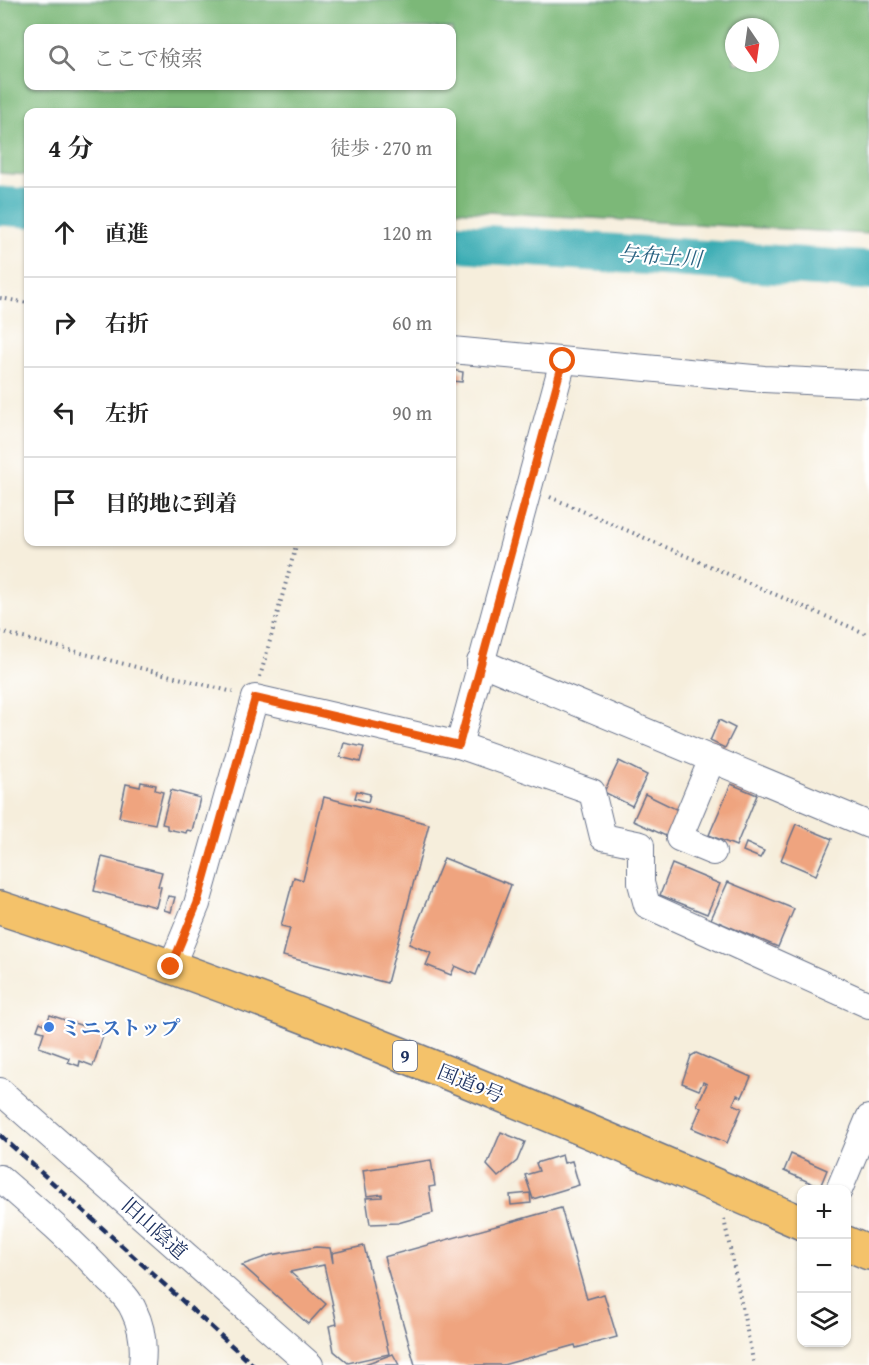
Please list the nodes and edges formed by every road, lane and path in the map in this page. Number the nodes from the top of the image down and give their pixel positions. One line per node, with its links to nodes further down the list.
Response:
1 (0, 298): 2 (path)
2 (24, 302)
3 (456, 350): 4 (street)
4 (563, 361): 5 (street); 6 (street)
5 (869, 384)
6 (528, 487): 9 (path); 10 (street)
7 (296, 546): 11 (path)
8 (0, 632): 11 (path)
9 (869, 634)
10 (480, 662): 12 (street); 13 (street)
11 (255, 698): 12 (street); 17 (street)
12 (459, 745): 18 (street)
13 (712, 759): 14 (street); 15 (street)
14 (869, 825)
15 (713, 852)
16 (0, 908): 17 (highway, 国道9号 / 9)
17 (171, 967): 23 (highway, 国道9号 / 9)
18 (869, 1005)
19 (0, 1091): 28 (street, 旧山陰道)
20 (869, 1118): 22 (street)
21 (0, 1178): 27 (street)
22 (841, 1185)
23 (722, 1188): 24 (highway, 国道9号 / 9); 29 (path)
24 (797, 1221)
25 (851, 1245): 26 (highway)
26 (869, 1253)
27 (142, 1365)
28 (310, 1365)
29 (754, 1365)

